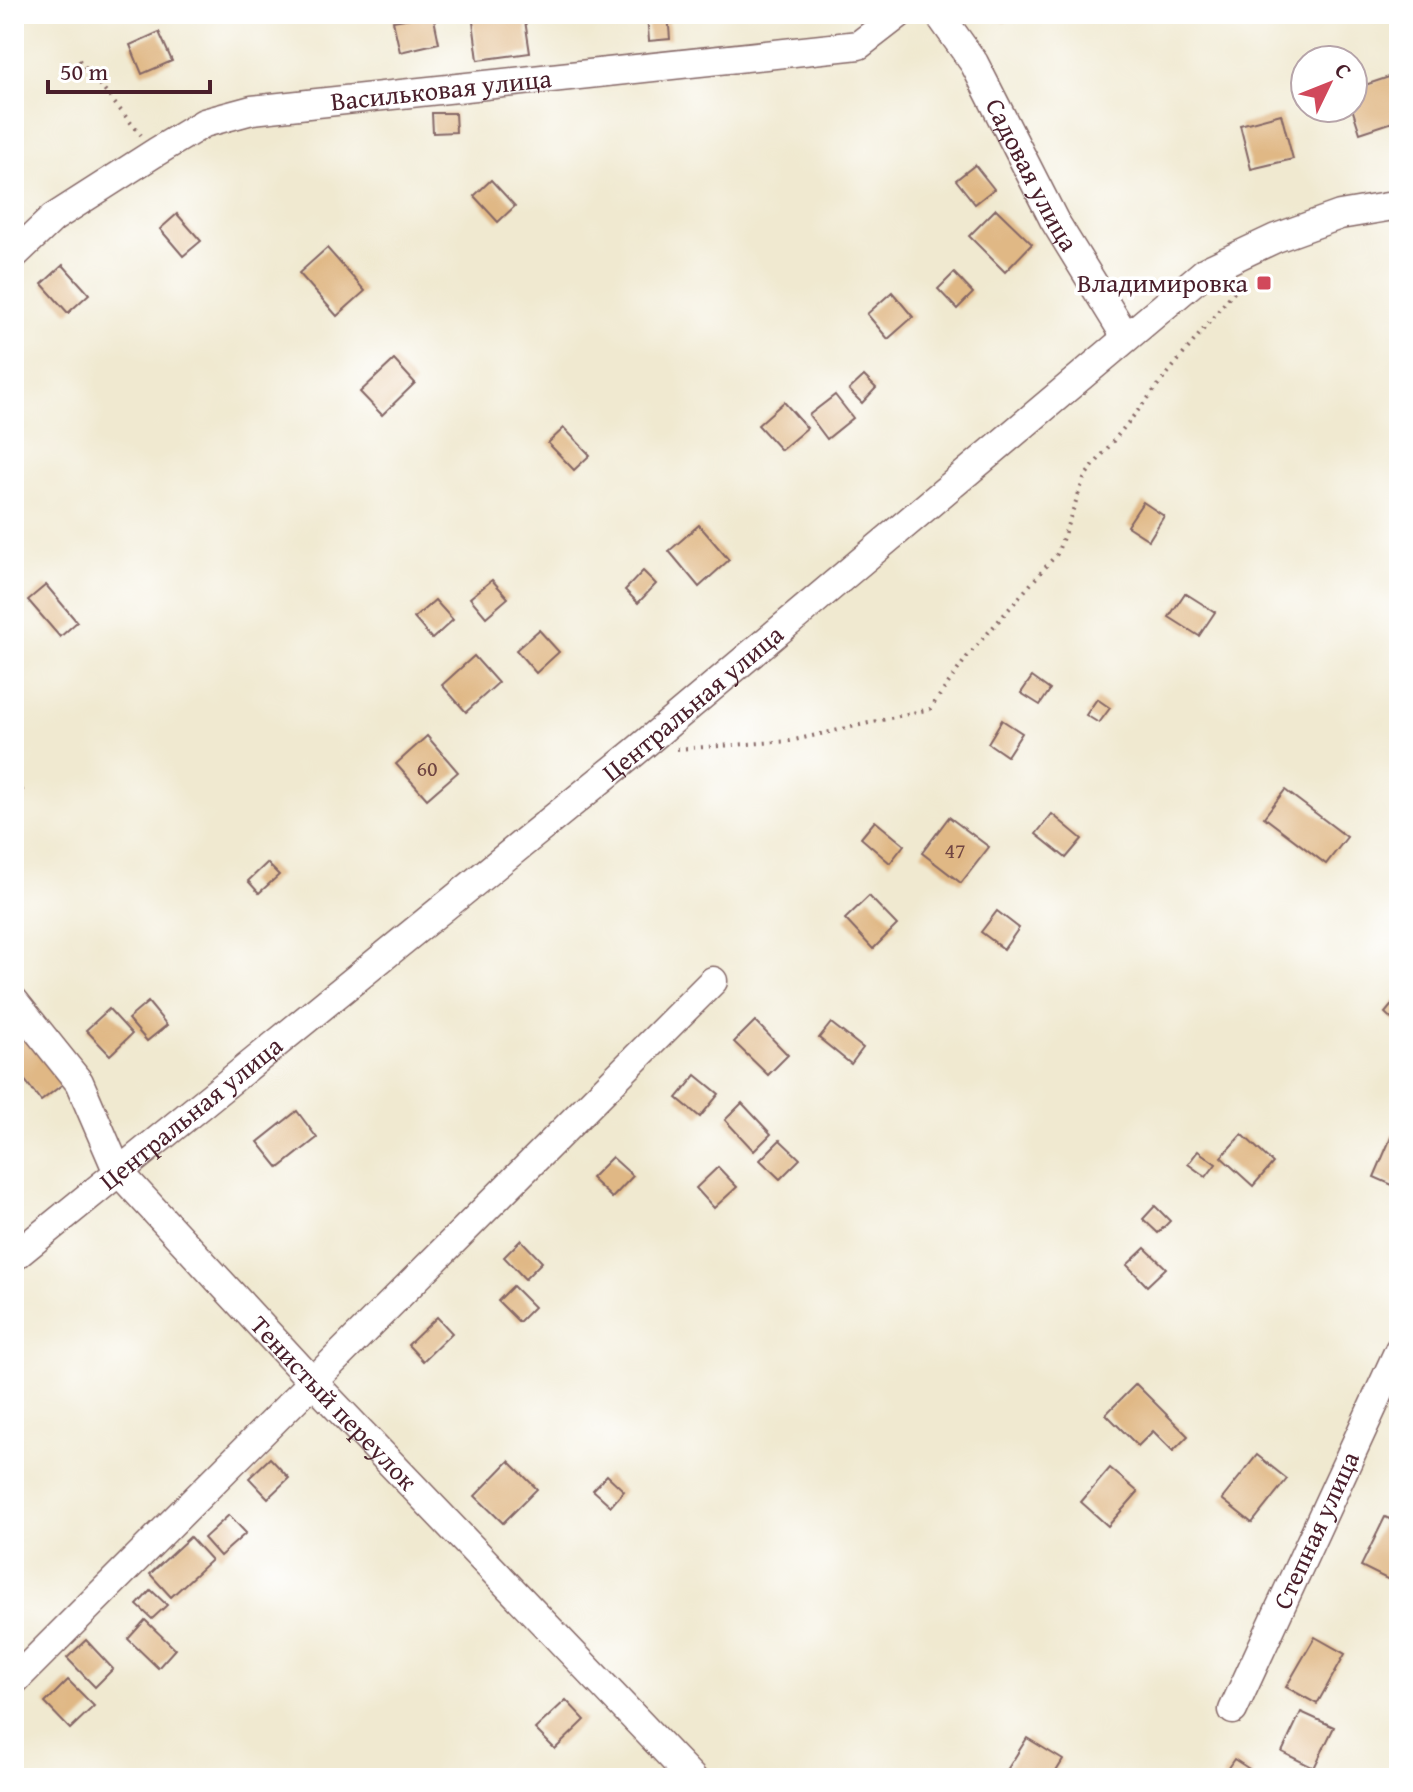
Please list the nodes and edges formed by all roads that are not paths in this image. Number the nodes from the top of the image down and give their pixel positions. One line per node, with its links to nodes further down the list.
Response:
1 (899, 14): 4 (street, Васильковая улица)
2 (939, 14): 5 (street, Садовая улица)
3 (1399, 205): 5 (street, Центральная улица)
4 (14, 255)
5 (1126, 337): 8 (street, Центральная улица)
6 (713, 981): 11 (street)
7 (14, 1001): 8 (street, Тенистый переулок)
8 (117, 1170): 9 (street, Центральная улица); 11 (street, Тенистый переулок)
9 (14, 1257)
10 (1399, 1350): 13 (street, Степная улица)
11 (311, 1380): 12 (street); 14 (street, Тенистый переулок)
12 (14, 1681)
13 (1233, 1710)
14 (692, 1778)

